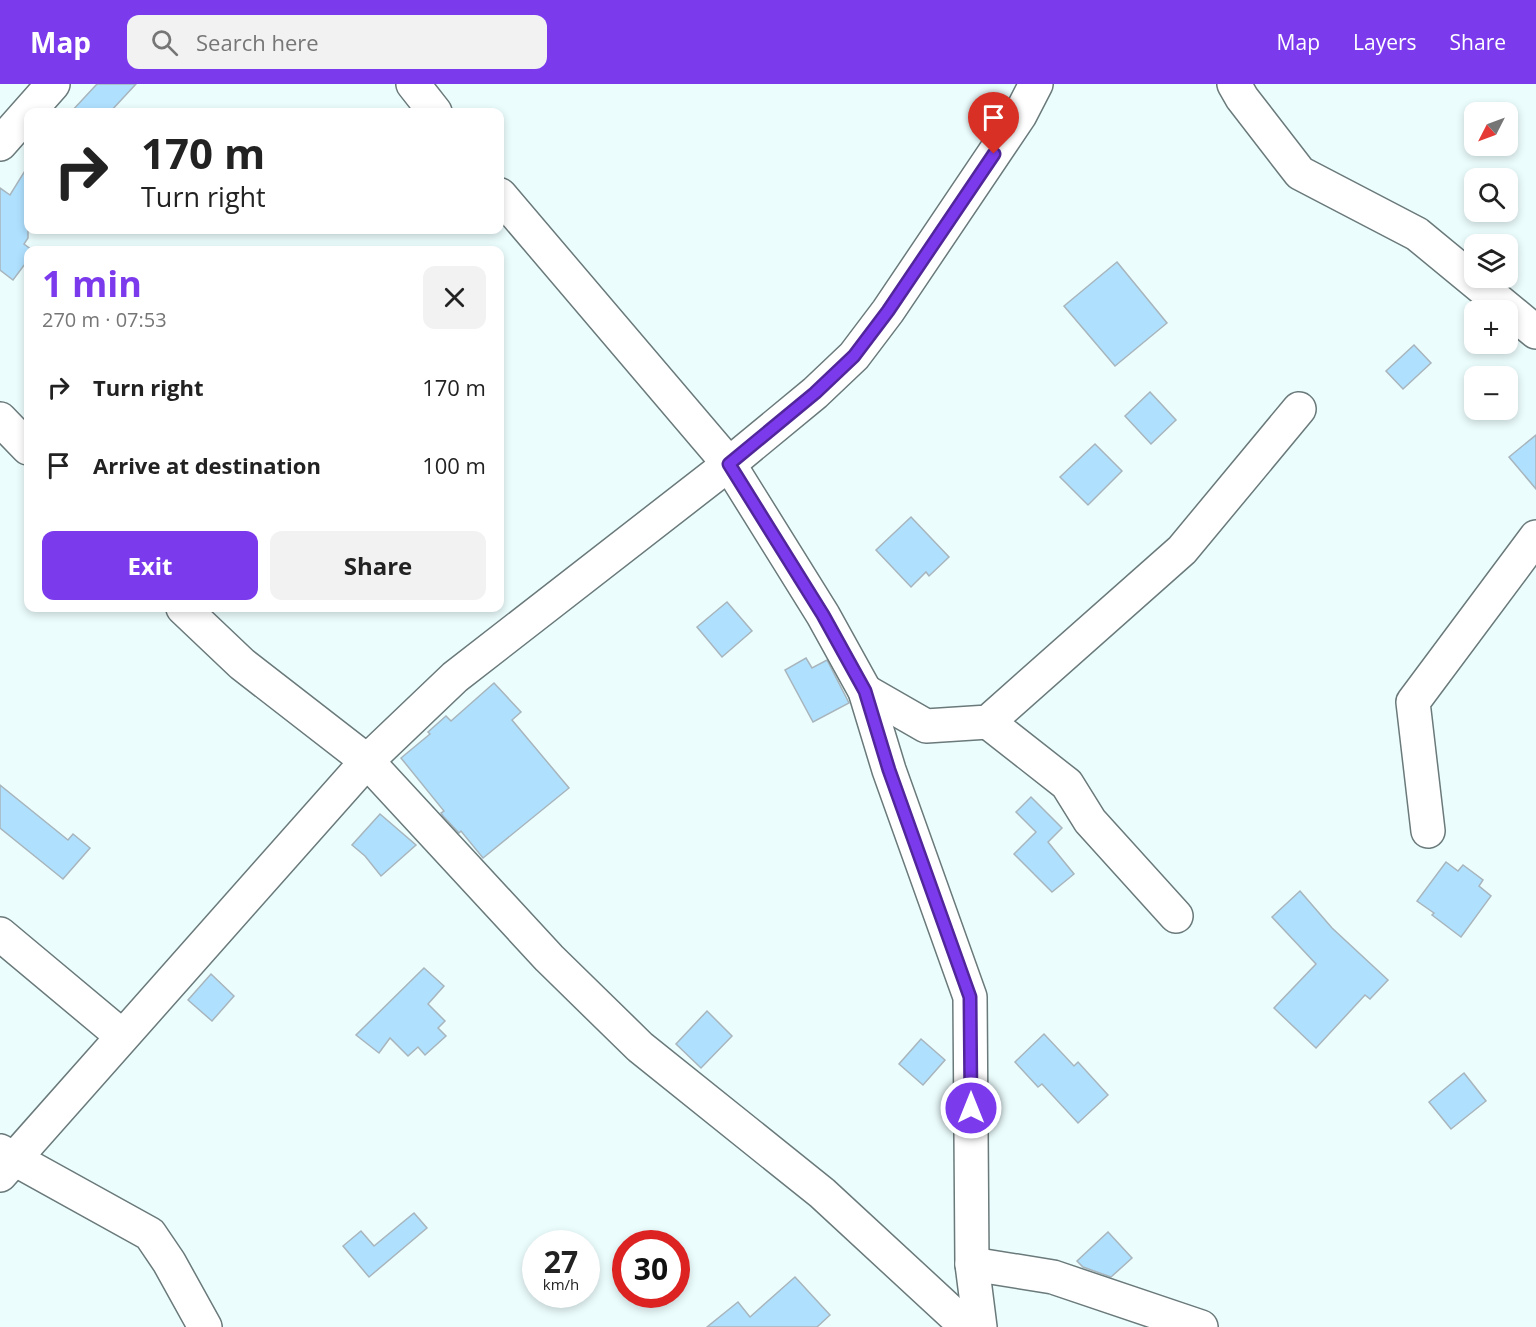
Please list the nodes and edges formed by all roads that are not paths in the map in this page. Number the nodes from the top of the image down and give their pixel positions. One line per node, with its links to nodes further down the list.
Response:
1 (53, 84): 5 (street)
2 (413, 84): 6 (street)
3 (1036, 84): 14 (street)
4 (1234, 84): 10 (street)
5 (32, 108)
6 (432, 108)
7 (24, 117): 8 (street)
8 (0, 144)
9 (504, 200): 14 (street)
10 (1536, 332)
11 (1299, 409): 18 (street)
12 (0, 419): 13 (street)
13 (24, 444)
14 (729, 464): 17 (street); 19 (street)
15 (1536, 537): 20 (street)
16 (187, 612): 19 (street)
17 (865, 691): 18 (street); 25 (street)
18 (988, 722): 21 (street)
19 (367, 761): 23 (street); 27 (street)
20 (1428, 831)
21 (1176, 916)
22 (0, 934): 23 (street)
23 (122, 1036): 24 (street)
24 (4, 1161): 26 (street)
25 (972, 1264): 28 (street); 29 (street)
26 (205, 1327)
27 (967, 1327)
28 (980, 1327)
29 (1201, 1327)

